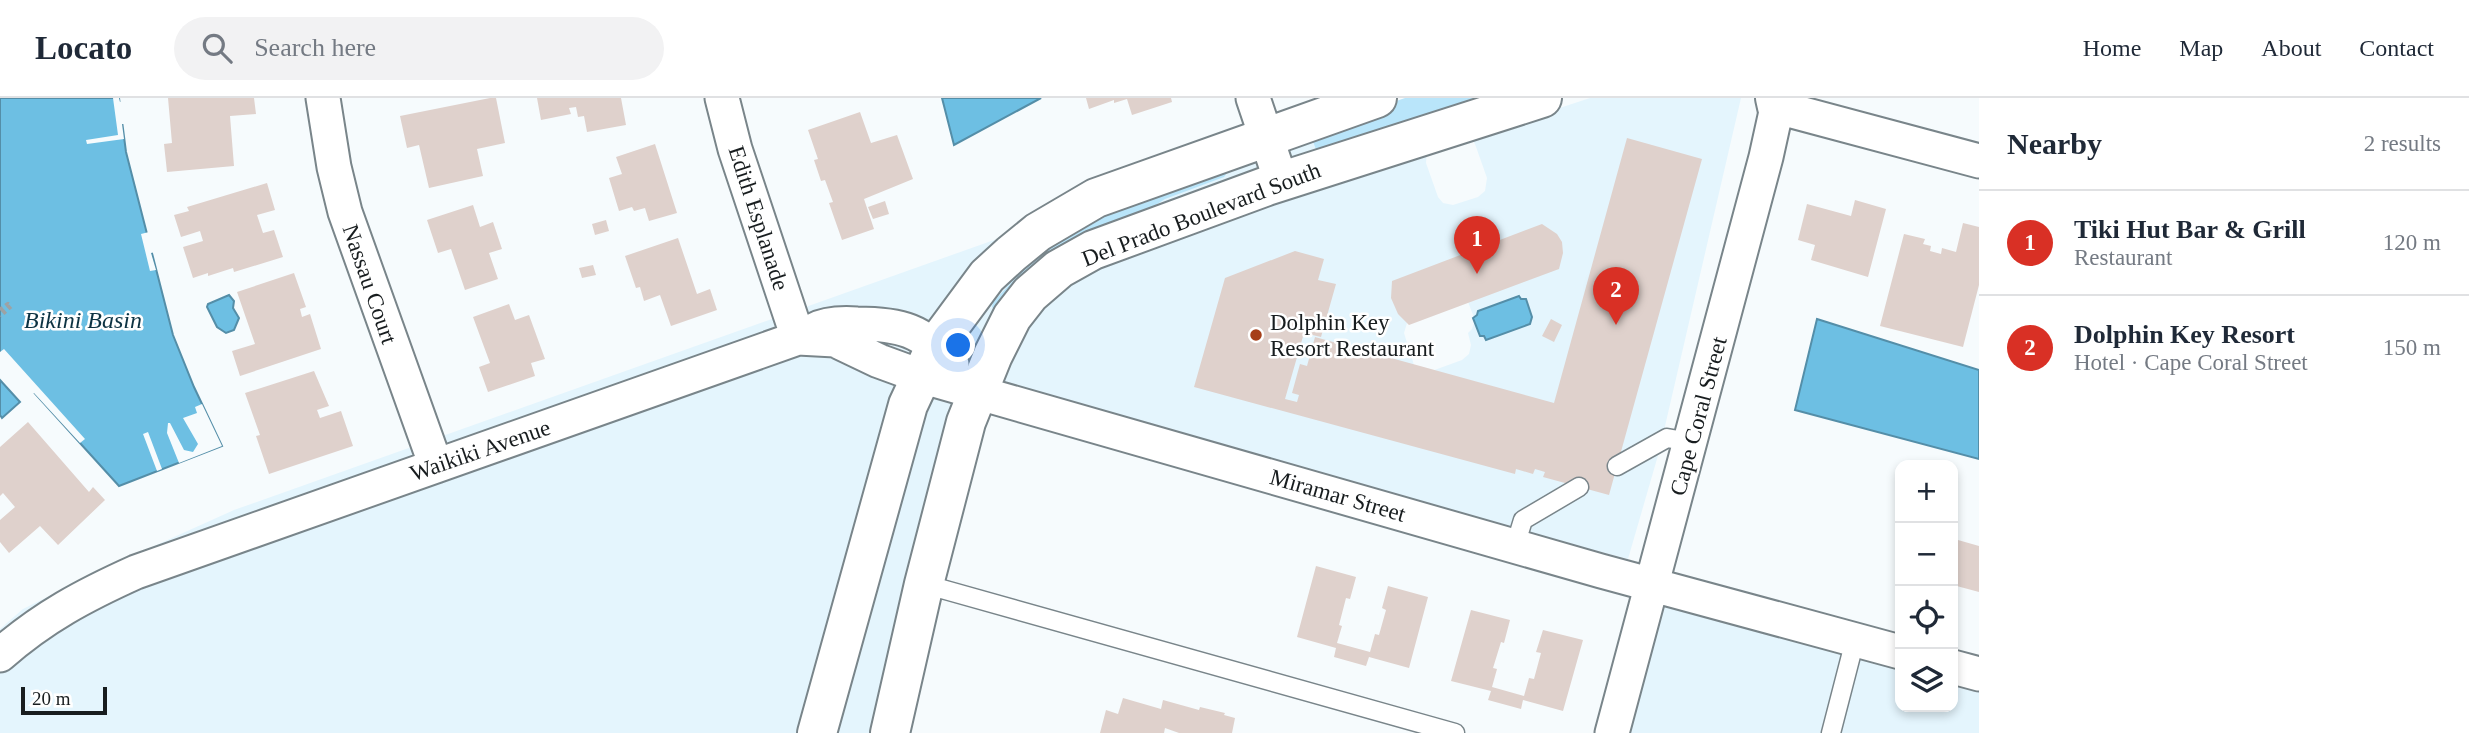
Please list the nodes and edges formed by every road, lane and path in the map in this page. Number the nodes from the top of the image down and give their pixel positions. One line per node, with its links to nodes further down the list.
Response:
1 (323, 98): 14 (street, Nassau Court)
2 (722, 98): 10 (street, Edith Esplanade)
3 (1252, 98): 7 (street)
4 (1377, 98): 7 (street, Del Prado Boulevard South)
5 (1542, 98): 9 (street, Del Prado Boulevard South)
6 (1777, 101): 8 (street); 13 (street, Cape Coral Street)
7 (1266, 138): 9 (street); 11 (street, Del Prado Boulevard South)
8 (1979, 161)
9 (1281, 181): 12 (street, Del Prado Boulevard South)
10 (798, 338): 11 (street); 14 (street, Waikiki Avenue)
11 (928, 361): 12 (street); 25 (street, Del Prado Boulevard South)
12 (977, 392): 17 (street, Miramar Street); 18 (street, Del Prado Boulevard South)
13 (1690, 442): 15 (lane); 19 (street, Cape Coral Street)
14 (436, 466): 22 (street, Waikiki Avenue)
15 (1617, 466)
16 (1579, 487): 17 (lane)
17 (1515, 546): 19 (street, Miramar Street)
18 (924, 584): 26 (street, Del Prado Boulevard South); 27 (lane)
19 (1653, 586): 20 (street, Miramar Street); 28 (street, Cape Coral Street)
20 (1855, 640): 21 (street, Miramar Street); 29 (lane)
21 (1895, 651)
22 (1, 653)
23 (1958, 668): 24 (street)
24 (1979, 674)
25 (817, 733)
26 (890, 733)
27 (1455, 733)
28 (1612, 733)
29 (1831, 733)

